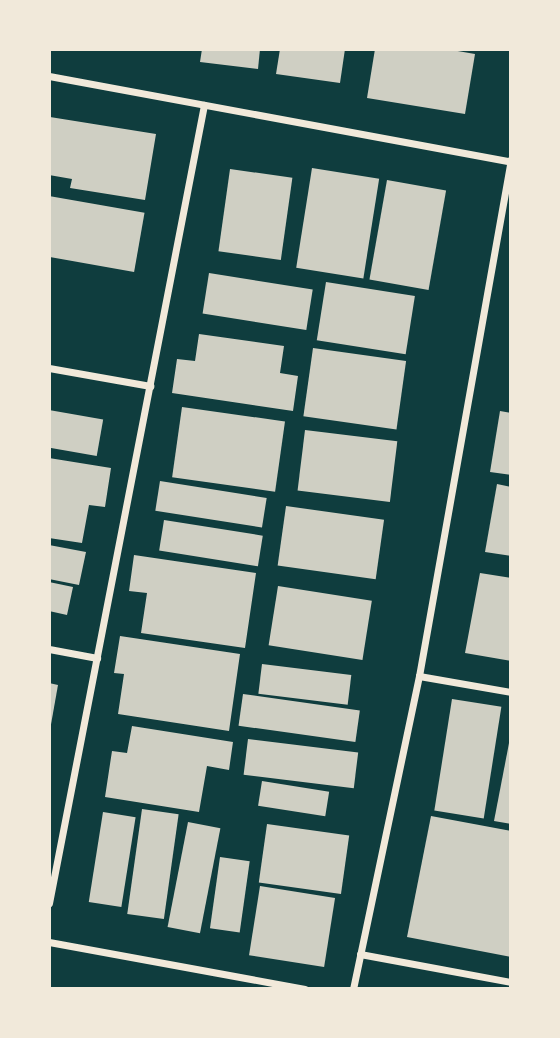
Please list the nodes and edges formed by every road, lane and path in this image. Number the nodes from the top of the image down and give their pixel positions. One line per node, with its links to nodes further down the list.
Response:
1 (49, 76): 2 (street)
2 (204, 105): 3 (street); 5 (street)
3 (511, 161): 8 (street)
4 (49, 368): 5 (street)
5 (150, 386): 7 (street)
6 (49, 649): 7 (street)
7 (97, 658): 10 (street)
8 (419, 676): 9 (street); 12 (street)
9 (511, 692)
10 (49, 903)
11 (49, 942): 14 (street)
12 (360, 954): 13 (street); 15 (street)
13 (511, 982)
14 (305, 989)
15 (353, 989)

